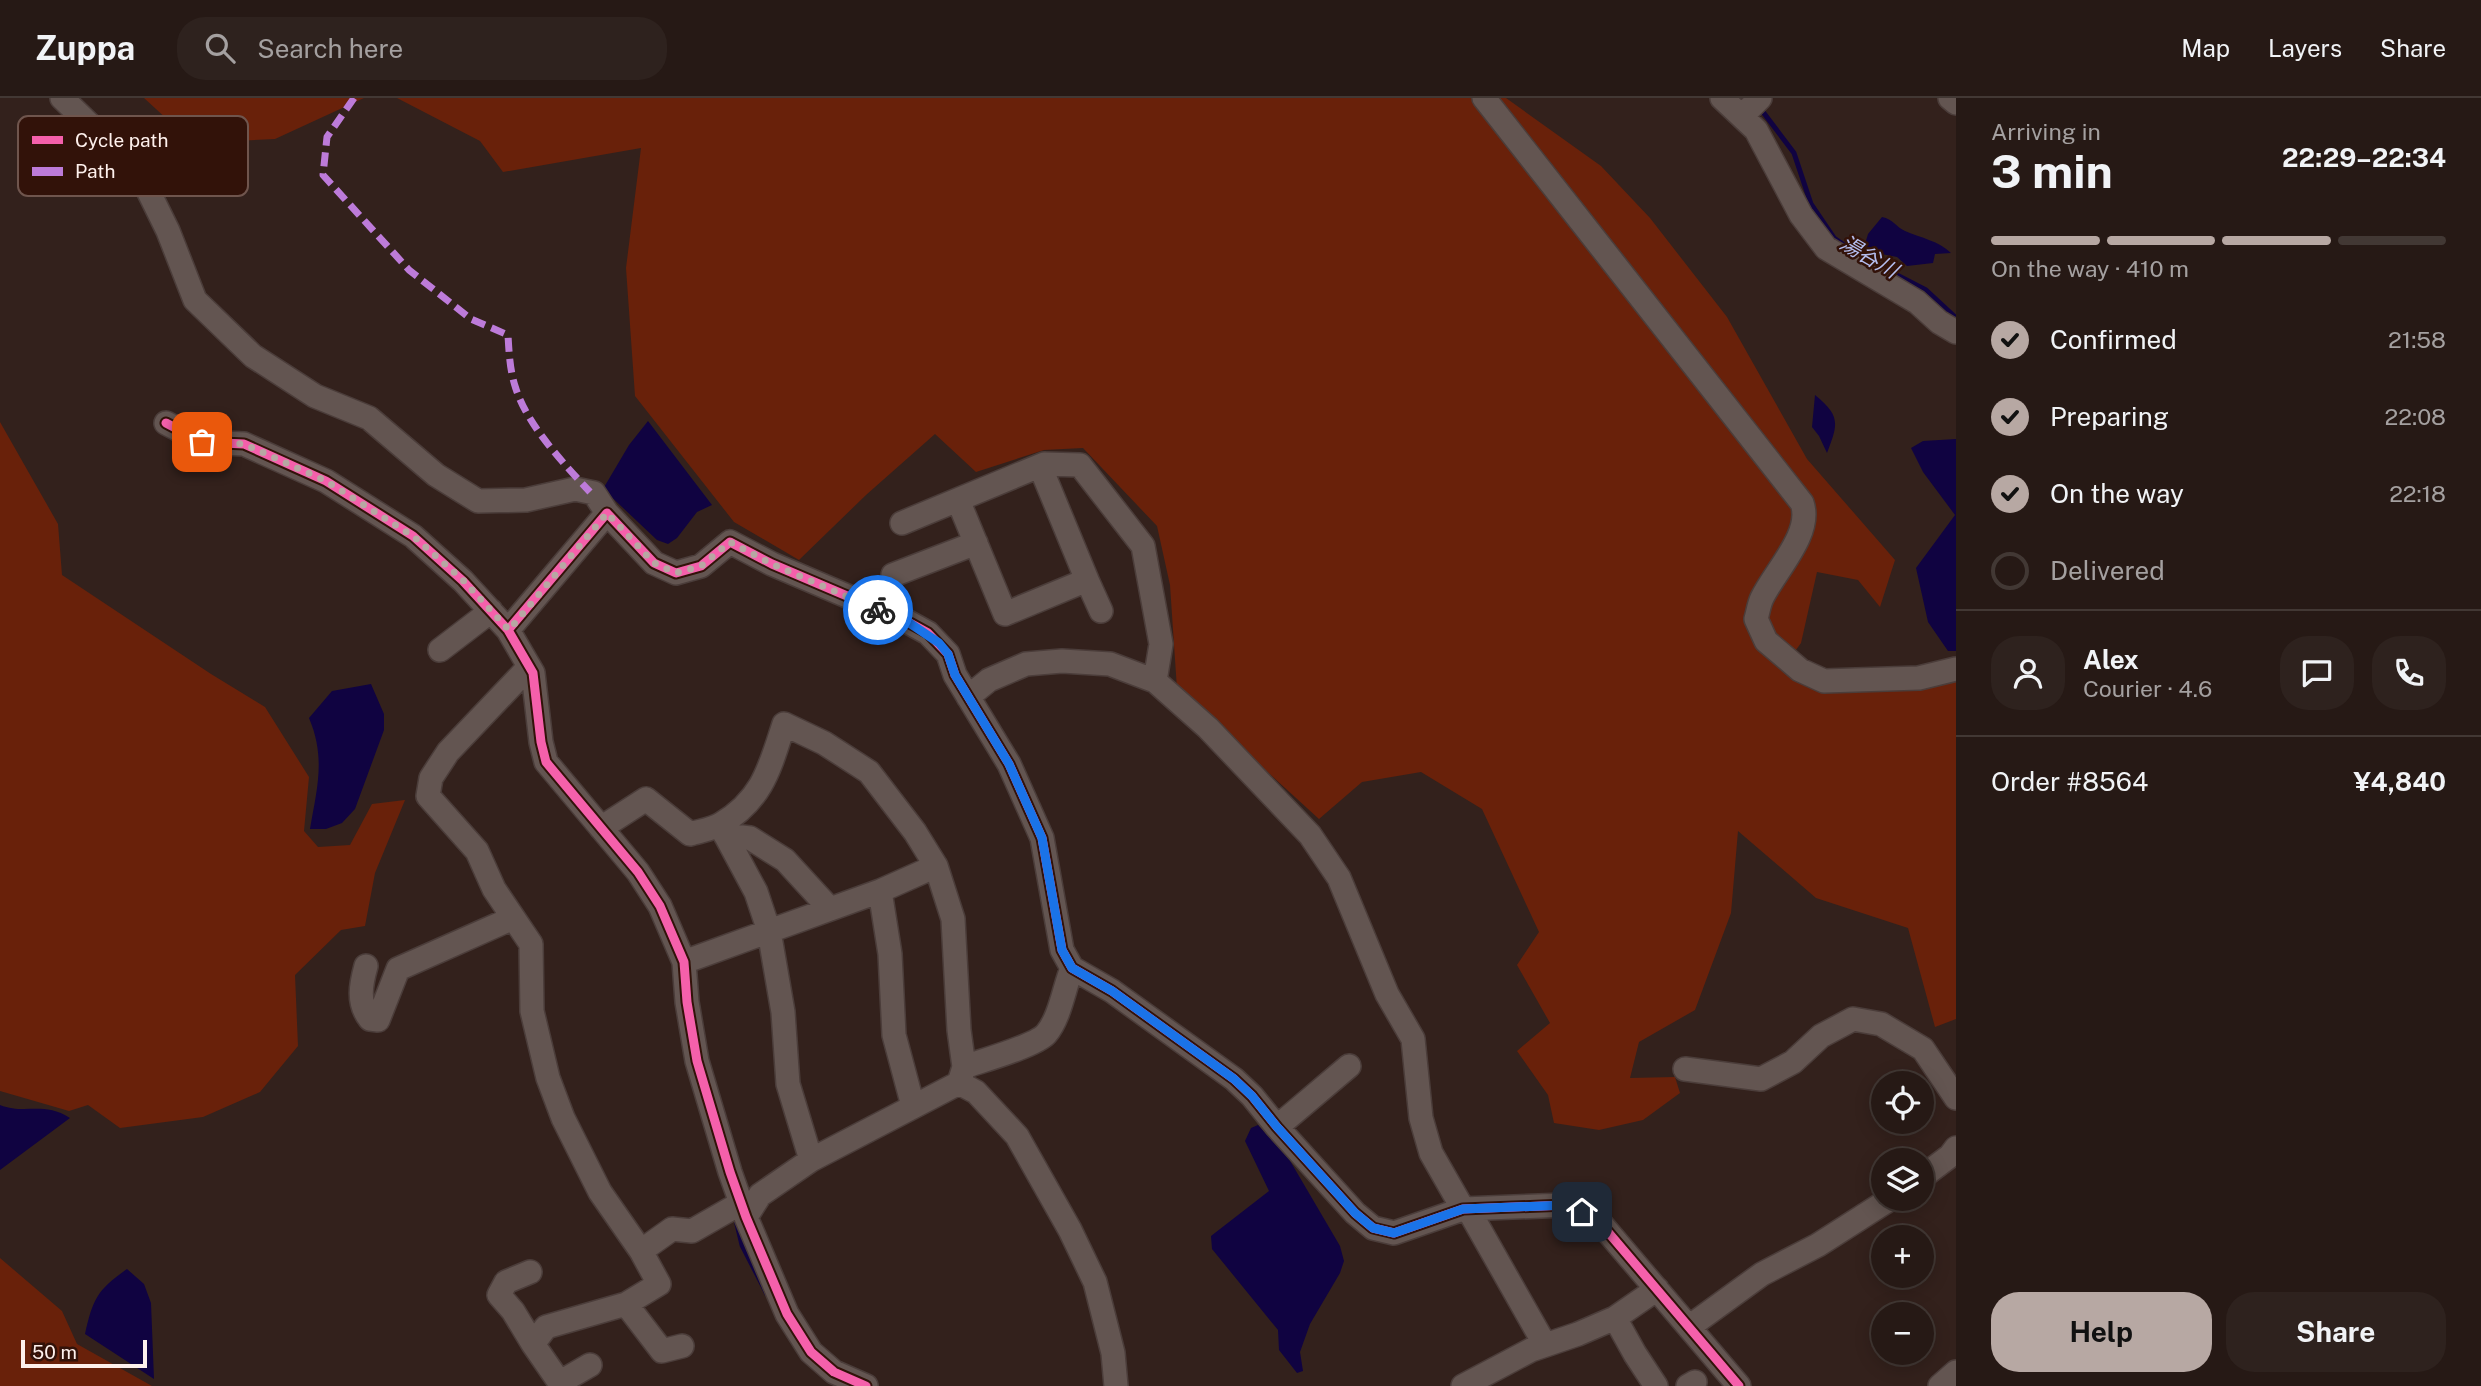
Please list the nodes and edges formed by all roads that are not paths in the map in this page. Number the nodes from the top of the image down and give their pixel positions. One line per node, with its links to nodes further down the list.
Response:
1 (62, 98): 7 (street)
2 (1484, 98): 24 (street)
3 (1722, 98): 8 (street)
4 (1760, 98): 8 (street)
5 (1950, 98): 6 (street)
6 (1956, 103)
7 (81, 116)
8 (1742, 116): 10 (street)
9 (151, 196): 14 (street)
10 (1956, 332)
11 (166, 423): 19 (street)
12 (1040, 466): 13 (street); 18 (street); 25 (street)
13 (958, 500): 15 (street); 16 (street)
14 (607, 513): 21 (street); 26 (street)
15 (902, 523)
16 (976, 543): 17 (street); 18 (street)
17 (893, 575)
18 (1087, 580): 20 (street)
19 (491, 611): 21 (street); 22 (street)
20 (1101, 611)
21 (509, 630): 23 (street)
22 (440, 650)
23 (529, 667): 27 (street); 32 (street)
24 (1956, 669)
25 (1155, 681): 26 (street); 46 (street)
26 (968, 697): 36 (street)
27 (601, 828): 28 (street); 34 (street)
28 (723, 830): 29 (street); 31 (street); 33 (street)
29 (936, 866): 30 (street); 39 (street)
30 (880, 891): 31 (street); 41 (street)
31 (830, 909): 33 (street)
32 (513, 918): 35 (street); 49 (street)
33 (769, 931): 34 (street); 44 (street)
34 (684, 962): 47 (street)
35 (366, 966)
36 (1072, 968): 39 (street); 42 (street)
37 (1349, 1066): 42 (street)
38 (1685, 1069): 40 (street)
39 (961, 1075): 41 (street); 62 (street)
40 (1956, 1098)
41 (913, 1106): 44 (street)
42 (1277, 1127): 46 (street)
43 (1956, 1148): 45 (street)
44 (811, 1160): 47 (street)
45 (1934, 1168)
46 (1466, 1209): 51 (street); 56 (street)
47 (743, 1210): 49 (street); 61 (street)
48 (1871, 1211): 54 (street)
49 (641, 1251): 52 (street)
50 (530, 1272): 55 (street)
51 (1657, 1289): 53 (street); 54 (street)
52 (626, 1304): 55 (street); 57 (street)
53 (1615, 1318): 56 (street); 64 (street)
54 (1689, 1327): 65 (street)
55 (533, 1344): 60 (street)
56 (1545, 1345): 63 (street)
57 (682, 1346)
58 (590, 1365): 60 (street)
59 (1956, 1372): 66 (street)
60 (561, 1385)
61 (866, 1386)
62 (1116, 1386)
63 (1463, 1386)
64 (1656, 1386)
65 (1739, 1386)
66 (1940, 1386)

